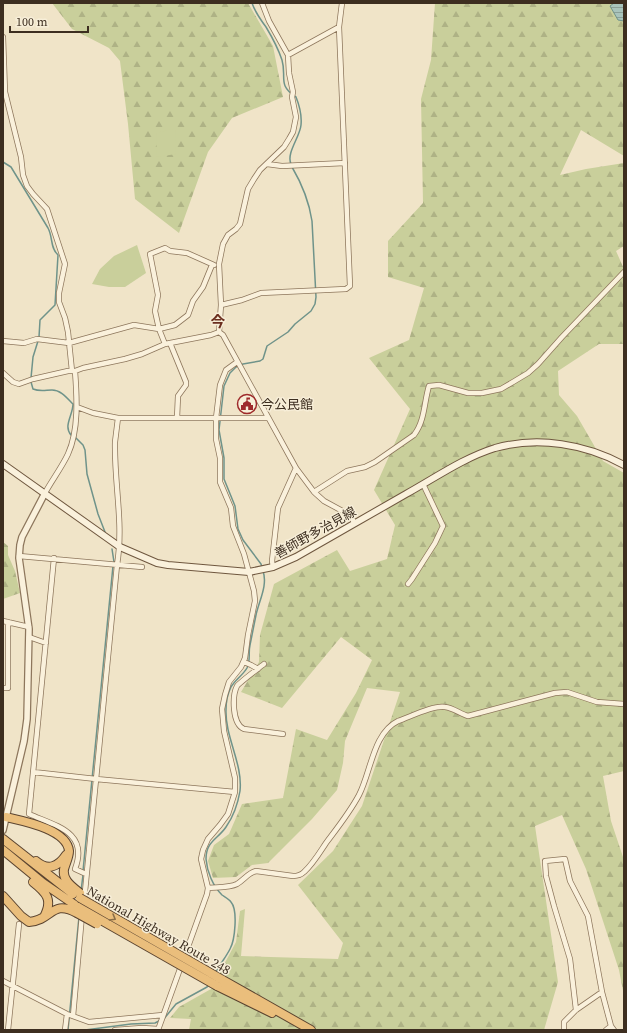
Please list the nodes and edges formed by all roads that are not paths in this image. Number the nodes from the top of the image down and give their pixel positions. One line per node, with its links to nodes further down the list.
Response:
1 (262, 3): 5 (street)
2 (342, 3): 3 (street)
3 (339, 27): 5 (street); 7 (street)
4 (3, 38): 15 (street)
5 (288, 55): 6 (street)
6 (267, 164): 7 (street); 8 (street)
7 (345, 164): 11 (street)
8 (219, 264): 9 (street); 11 (street)
9 (212, 265): 12 (street); 12 (street)
10 (624, 272): 29 (street)
11 (221, 305): 13 (street)
12 (159, 329): 15 (street); 16 (street)
13 (219, 332): 16 (street); 17 (street)
14 (3, 341): 15 (street)
15 (69, 343): 18 (street)
16 (168, 343): 18 (street); 22 (street)
17 (237, 362): 23 (street); 24 (street)
18 (74, 371): 19 (street); 20 (street)
19 (3, 373)
20 (77, 407): 21 (street); 30 (street)
21 (118, 418): 22 (street); 32 (street)
22 (177, 418): 23 (street)
23 (216, 418): 24 (street); 38 (street)
24 (268, 418): 27 (street)
25 (3, 464): 30 (main road, 善師野多治見線)
26 (624, 465): 28 (main road, 善師野多治見線)
27 (296, 468): 29 (street); 37 (street)
28 (423, 484): 31 (main road, 善師野多治見線); 39 (street)
29 (314, 492): 31 (street)
30 (45, 494): 32 (main road, 善師野多治見線); 33 (street)
31 (355, 523): 37 (main road, 善師野多治見線)
32 (120, 548): 35 (street); 38 (main road, 善師野多治見線)
33 (19, 556): 34 (street); 41 (street)
34 (54, 558): 35 (street); 43 (street)
35 (117, 565): 36 (street); 53 (street)
36 (142, 566)
37 (273, 567): 38 (main road, 善師野多治見線)
38 (249, 572): 44 (street)
39 (408, 584)
40 (5, 622): 41 (street); 49 (street)
41 (29, 628): 42 (street)
42 (29, 637): 43 (street); 55 (street)
43 (46, 644): 52 (street)
44 (244, 663): 46 (street); 47 (street)
45 (264, 664): 46 (street)
46 (258, 669): 48 (street)
47 (231, 680): 48 (street); 54 (street)
48 (238, 685): 51 (street)
49 (3, 688)
50 (624, 704): 60 (street)
51 (283, 734)
52 (33, 772): 53 (street); 59 (street)
53 (96, 779): 54 (street); 59 (street)
54 (235, 792): 60 (street)
55 (6, 817): 56 (street); 58 (highway)
56 (3, 830)
57 (5, 845): 58 (highway); 62 (highway, National Highway Route 248); 63 (highway, National Highway Route 248); 64 (highway)
58 (69, 851): 62 (highway)
59 (86, 874): 73 (street)
60 (210, 888): 72 (street)
61 (3, 896): 64 (highway)
62 (80, 896): 66 (highway, National Highway Route 248, one-way to 66, bridge)
63 (77, 910): 64 (highway); 66 (highway, National Highway Route 248, bridge)
64 (44, 918)
65 (19, 924): 68 (street)
66 (219, 982): 79 (highway, National Highway Route 248); 80 (highway, National Highway Route 248)
67 (4, 983): 68 (street)
68 (12, 985): 71 (street); 76 (street)
69 (602, 992): 70 (street); 70 (street); 74 (street)
70 (576, 1010): 81 (street)
71 (67, 1014): 73 (street); 77 (street)
72 (163, 1015): 73 (street); 75 (street)
73 (73, 1016)
74 (613, 1028): 82 (street)
75 (158, 1029): 78 (street)
76 (8, 1030)
77 (65, 1030)
78 (115, 1030)
79 (304, 1030)
80 (311, 1030)
81 (564, 1030)
82 (606, 1030)

